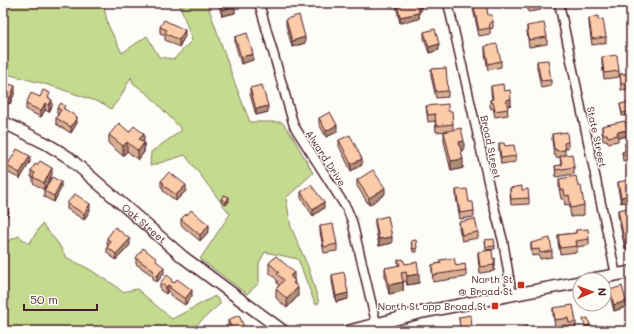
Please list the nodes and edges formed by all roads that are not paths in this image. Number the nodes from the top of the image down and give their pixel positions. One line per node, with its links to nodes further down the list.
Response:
1 (259, 3): 10 (street, Alward Drive)
2 (448, 3): 9 (street, Broad Street)
3 (559, 3): 6 (street, State Street)
4 (3, 122): 11 (street, Oak Street)
5 (631, 272): 6 (street)
6 (616, 275): 7 (street)
7 (612, 276)
8 (572, 284): 9 (street)
9 (512, 295): 10 (street)
10 (377, 327): 12 (street)
11 (283, 331)
12 (349, 331)

